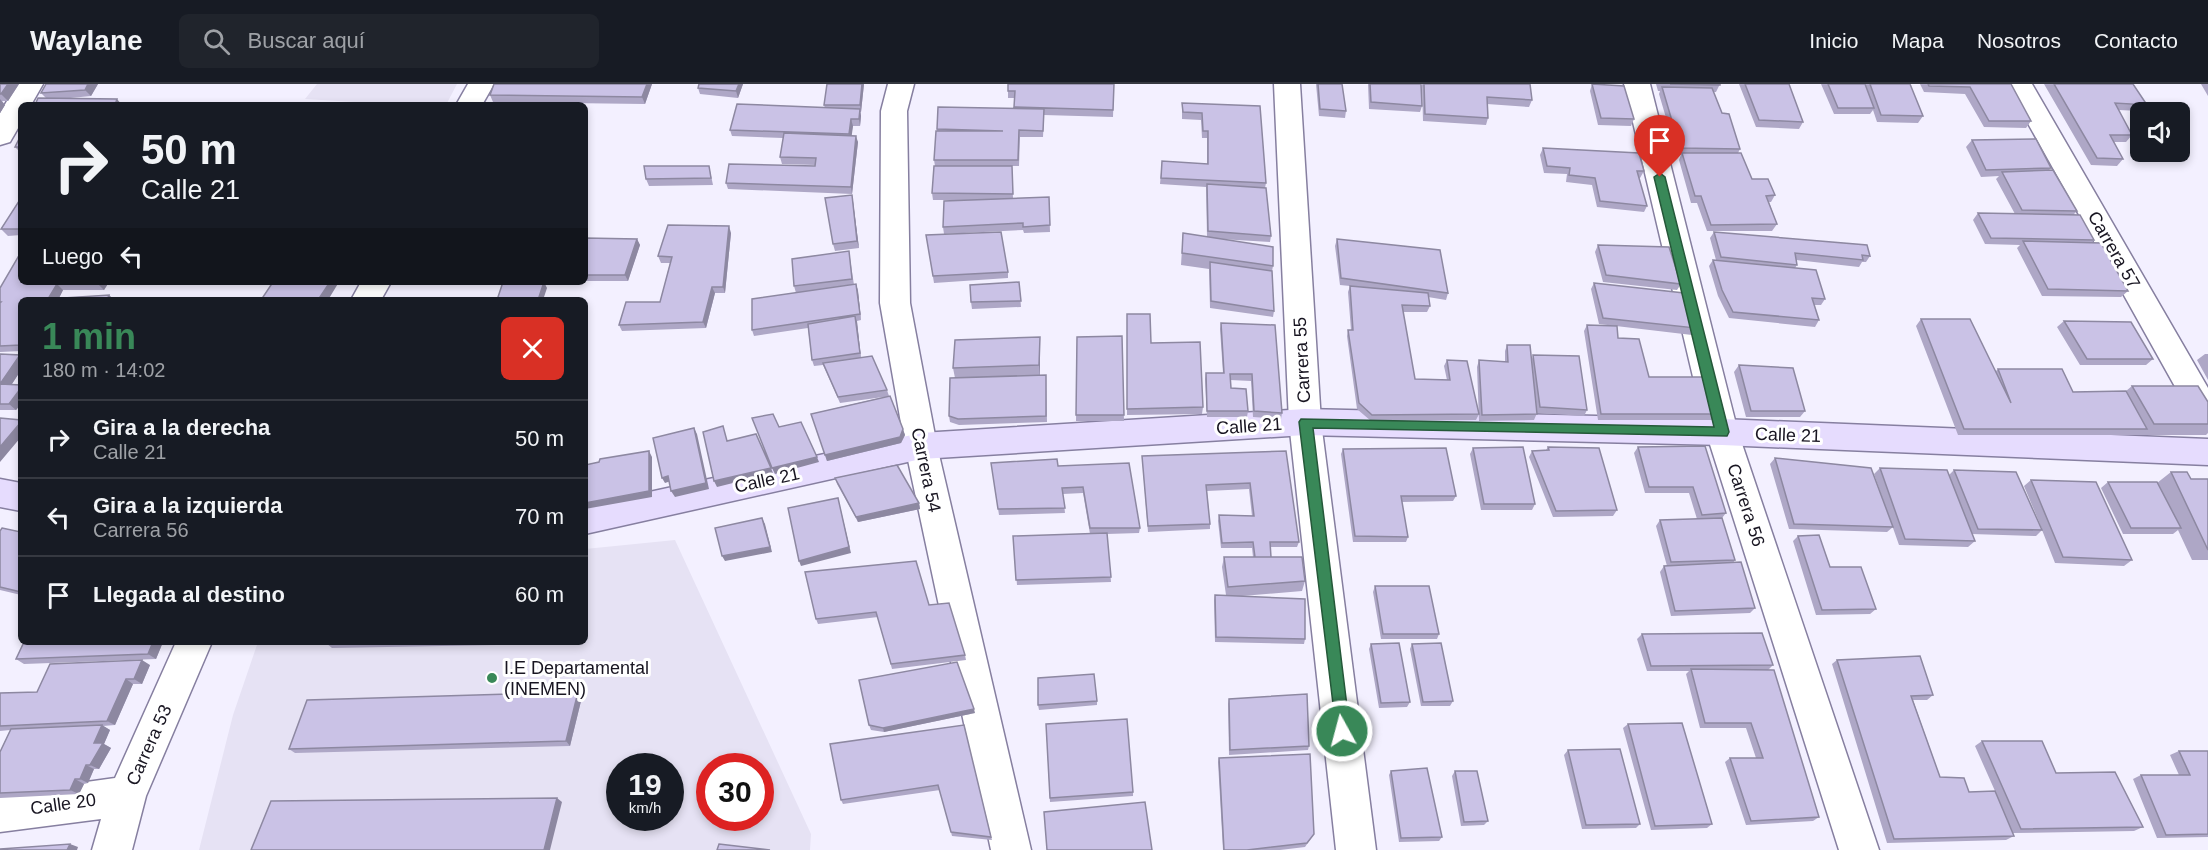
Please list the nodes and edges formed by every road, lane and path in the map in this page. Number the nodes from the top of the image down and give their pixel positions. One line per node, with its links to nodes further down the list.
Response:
1 (30, 84): 7 (street)
2 (481, 84): 8 (street)
3 (901, 84): 14 (street, Carrera 54)
4 (1287, 84): 12 (street, Carrera 55)
5 (1637, 84): 13 (street, Carrera 56)
6 (2019, 84): 11 (street, Carrera 57)
7 (20, 102)
8 (471, 102)
9 (18, 105): 10 (street)
10 (0, 136)
11 (2208, 417)
12 (1305, 422): 13 (street, Calle 21); 14 (street, Calle 21); 24 (street, Carrera 55)
13 (1722, 432): 15 (street, Calle 21); 25 (street, Carrera 56)
14 (921, 446): 18 (street, Calle 21); 23 (street, Carrera 54)
15 (2208, 452)
16 (0, 493): 17 (street)
17 (18, 496)
18 (588, 519)
19 (193, 645): 20 (street, Carrera 53)
20 (126, 796): 21 (street, Calle 20); 22 (street, Carrera 53)
21 (0, 813)
22 (112, 850)
23 (1011, 850)
24 (1356, 850)
25 (1859, 850)

